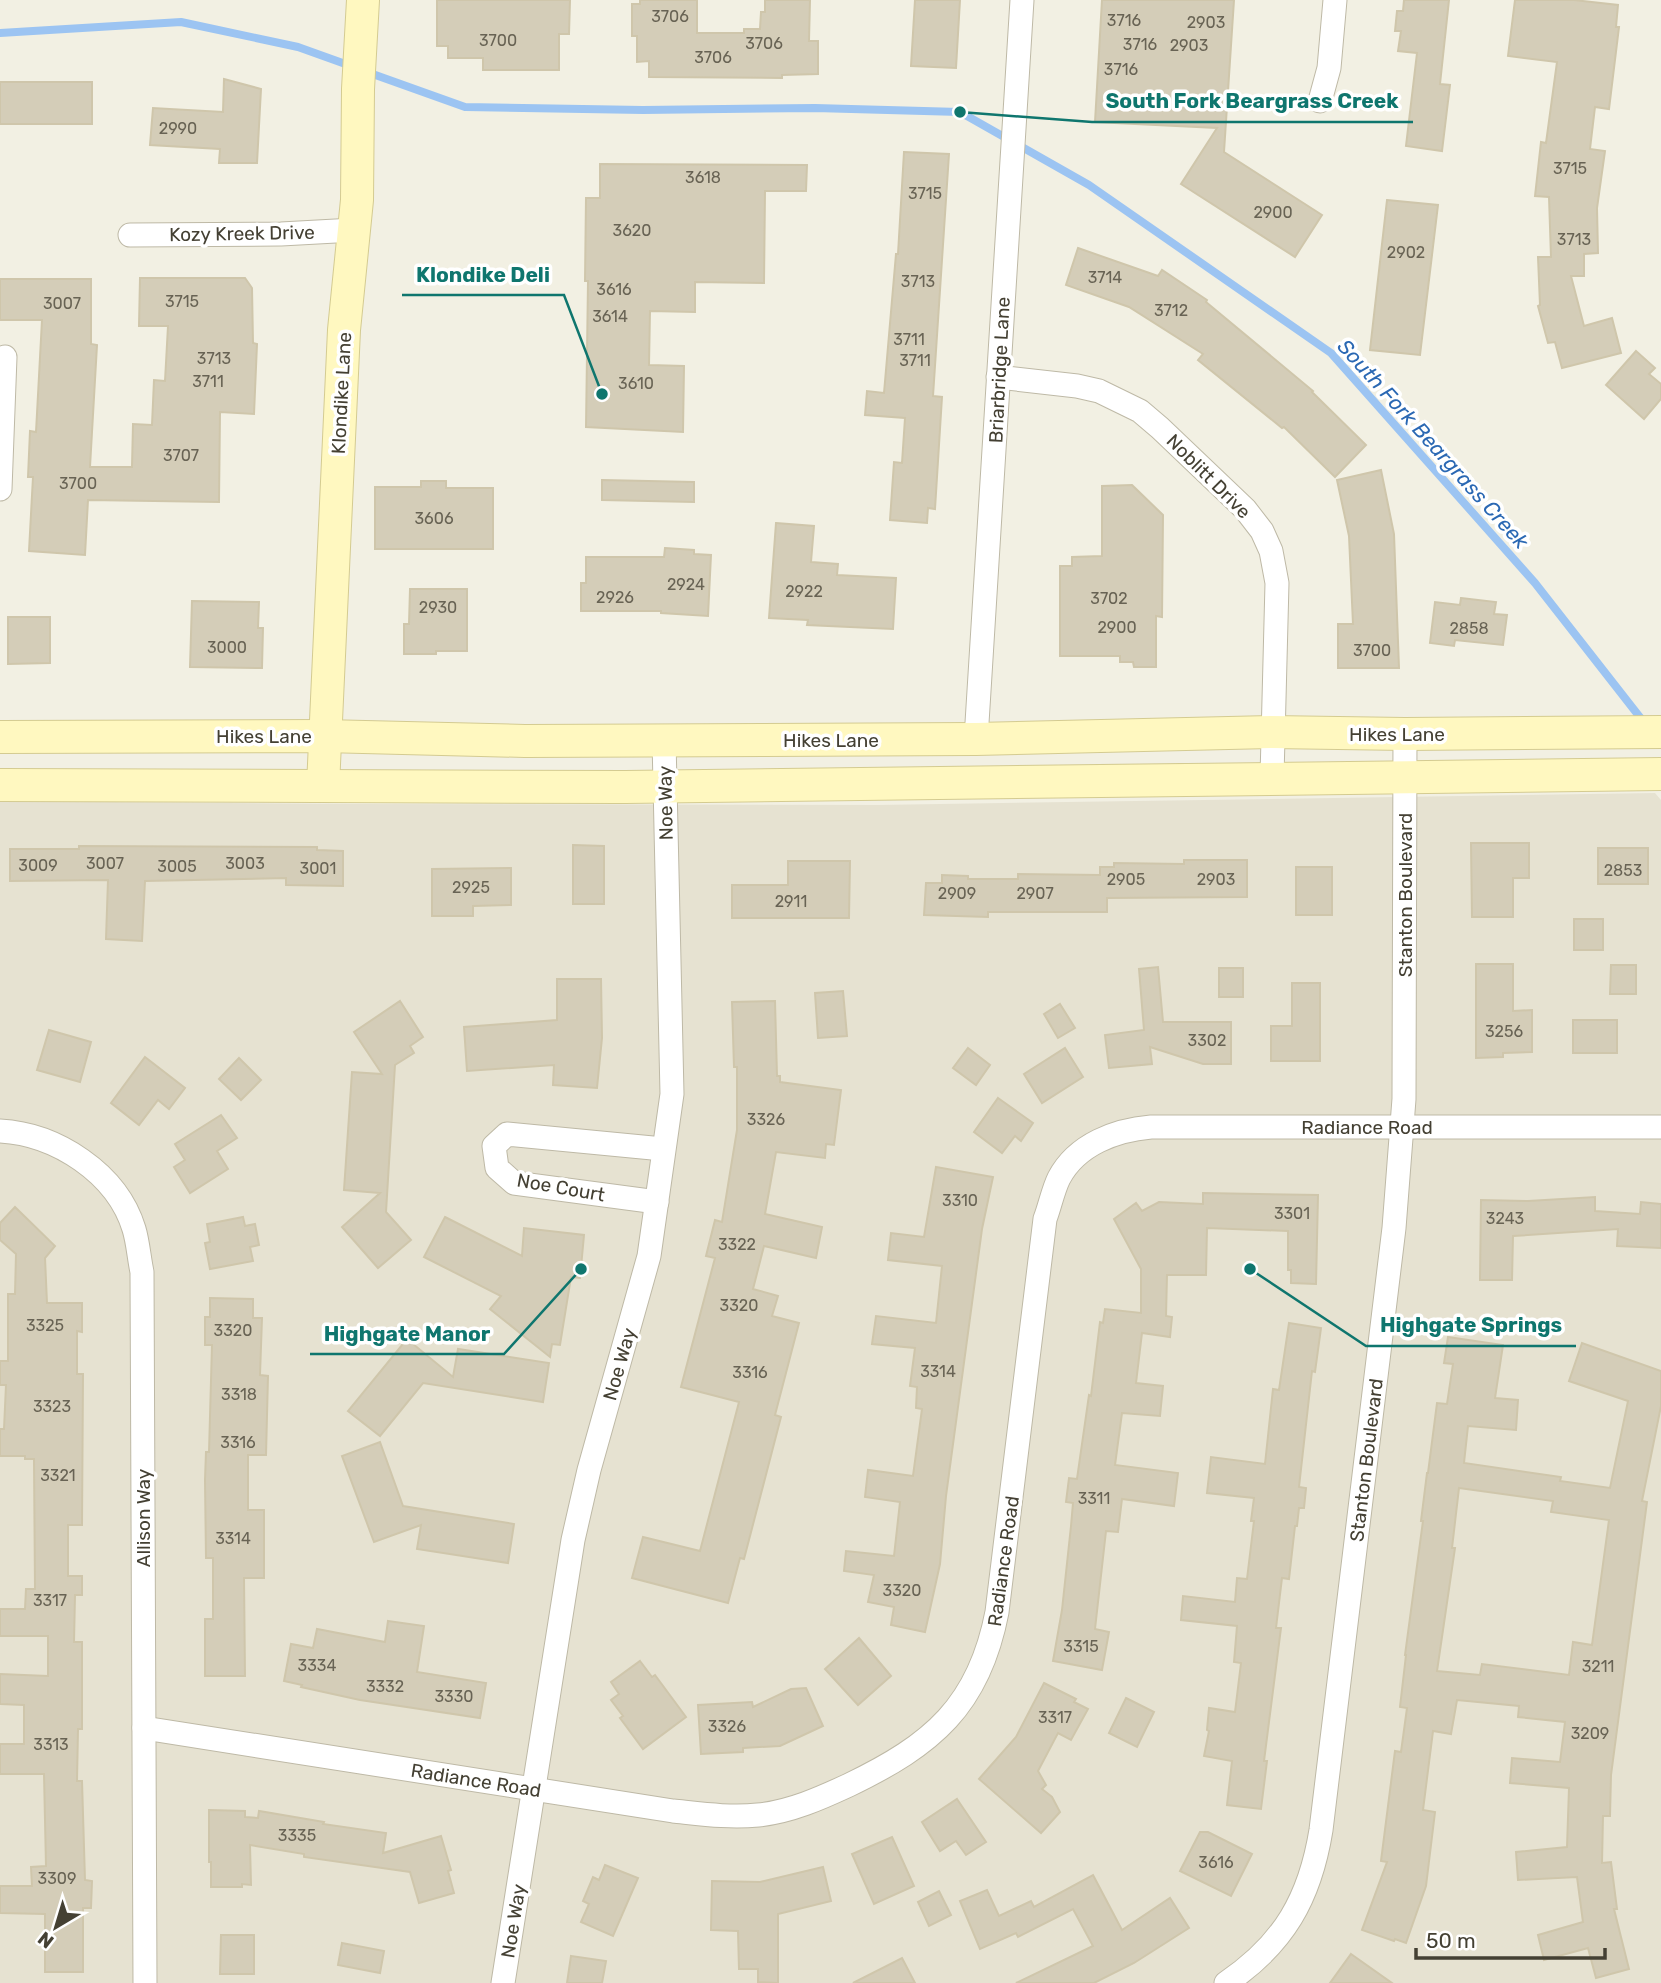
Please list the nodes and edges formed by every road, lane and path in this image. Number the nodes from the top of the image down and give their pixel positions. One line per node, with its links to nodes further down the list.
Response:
1 (363, 0): 5 (main road, Klondike Lane)
2 (1022, 0): 8 (street, Briarbridge Lane)
3 (1335, 0): 4 (street)
4 (1320, 101)
5 (354, 230): 6 (street, Kozy Kreek Drive); 13 (main road, Klondike Lane)
6 (130, 235)
7 (5, 358): 9 (street)
8 (998, 377): 10 (street, Noblitt Drive); 15 (street, Briarbridge Lane)
9 (0, 489)
10 (1271, 732): 12 (main road, Hikes Lane); 15 (main road, Hikes Lane); 19 (street, Noblitt Drive)
11 (1647, 733): 12 (main road, Hikes Lane)
12 (1405, 734): 18 (street, Stanton Boulevard)
13 (324, 736): 14 (main road, Hikes Lane); 16 (main road, Hikes Lane); 21 (main road, Klondike Lane)
14 (0, 737)
15 (976, 739): 16 (main road, Hikes Lane)
16 (664, 740): 22 (street, Noe Way)
17 (1660, 774): 18 (main road)
18 (1405, 776): 19 (main road); 24 (street, Stanton Boulevard)
19 (1272, 777): 22 (main road)
20 (0, 785): 21 (main road)
21 (323, 786): 22 (main road)
22 (665, 786): 26 (street, Noe Way)
23 (1661, 1127): 24 (street, Radiance Road)
24 (1402, 1128): 29 (street, Radiance Road); 32 (street, Stanton Boulevard)
25 (0, 1132): 28 (street, Allison Way)
26 (663, 1149): 27 (street, Noe Way); 27 (street, Noe Court)
27 (657, 1202): 29 (street, Noe Way)
28 (144, 1728): 29 (street, Radiance Road); 30 (street, Allison Way)
29 (533, 1789): 31 (street, Noe Way)
30 (145, 1983)
31 (503, 1983)
32 (1226, 1983)

